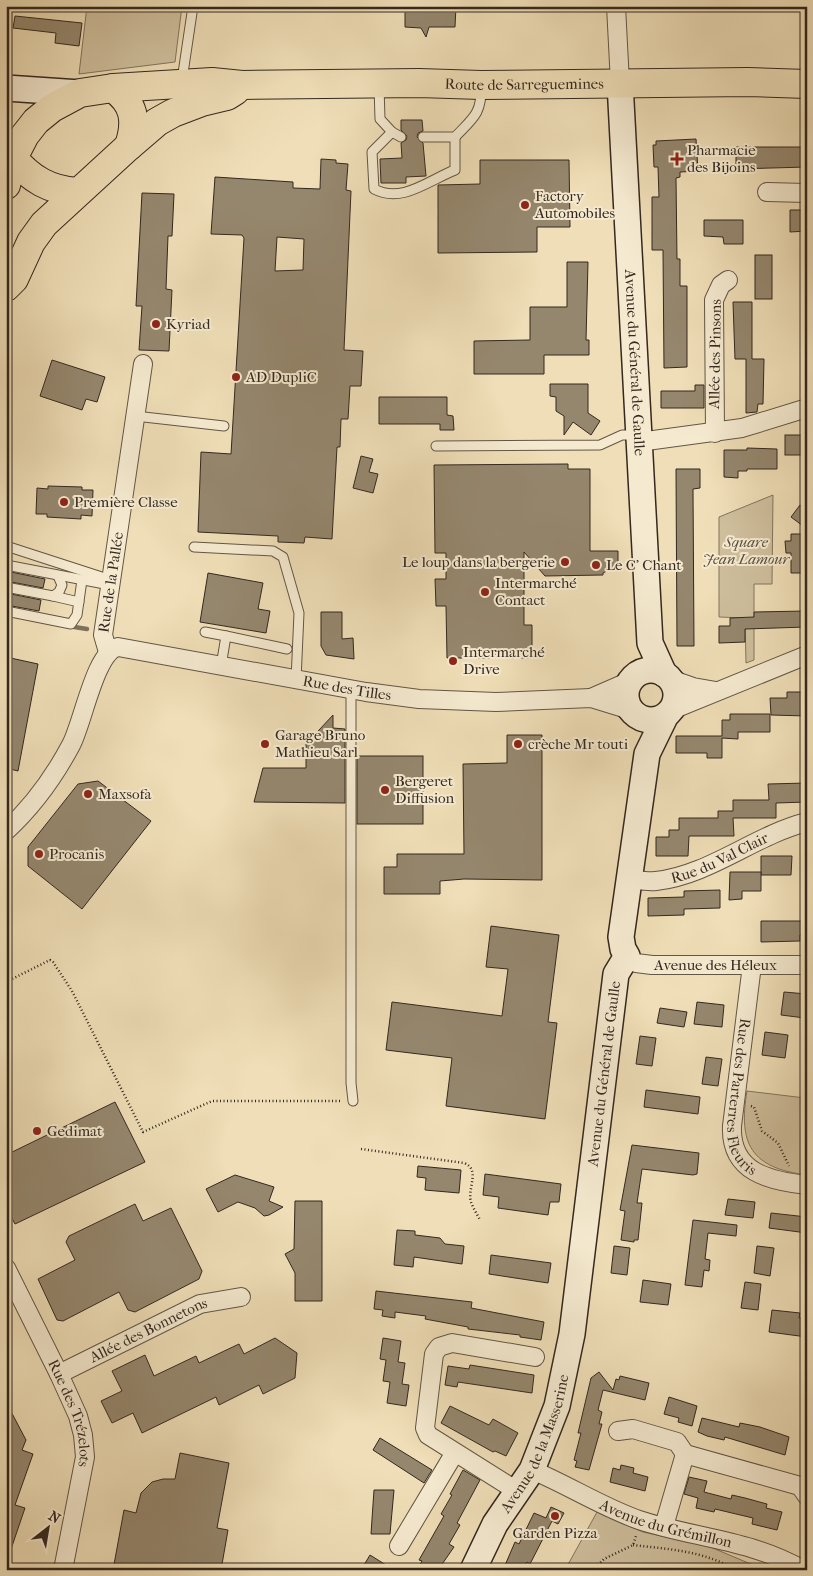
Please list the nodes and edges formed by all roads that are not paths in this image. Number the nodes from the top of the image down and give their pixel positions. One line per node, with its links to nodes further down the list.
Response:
1 (193, 6): 10 (lane)
2 (616, 6): 4 (street)
3 (379, 83): 6 (main road, Route de Sarreguemines); 10 (main road, Route de Sarreguemines); 11 (lane)
4 (620, 83): 5 (main road, Route de Sarreguemines); 6 (main road, Route de Sarreguemines); 28 (street, Avenue du Général de Gaulle)
5 (807, 84)
6 (481, 85): 13 (lane)
7 (6, 88): 9 (street)
8 (113, 88): 9 (main road); 10 (main road); 15 (main road)
9 (80, 93): 16 (main road)
10 (178, 98): 15 (main road)
11 (392, 132): 12 (lane); 13 (lane)
12 (401, 137)
13 (454, 137): 14 (lane)
14 (423, 138)
15 (129, 146): 18 (main road)
16 (9, 155): 17 (main road); 18 (main road)
17 (6, 185)
18 (77, 192): 22 (main road)
19 (767, 192): 20 (street)
20 (807, 193)
21 (728, 280): 27 (street, Allée des Pinsons)
22 (10, 294)
23 (143, 364): 25 (street, Rue de la Pallée)
24 (807, 408): 27 (street)
25 (135, 416): 26 (lane); 35 (street, Rue de la Pallée)
26 (224, 426)
27 (715, 433): 28 (street)
28 (639, 438): 29 (lane); 42 (street, Avenue du Général de Gaulle)
29 (436, 446)
30 (6, 546): 35 (lane)
31 (194, 547): 49 (lane)
32 (6, 565): 33 (lane)
33 (58, 576): 34 (lane); 37 (lane)
34 (82, 580): 35 (lane); 38 (lane)
35 (110, 582): 44 (street, Rue de la Pallée)
36 (6, 587): 37 (lane)
37 (53, 596): 38 (lane)
38 (79, 602): 39 (lane)
39 (6, 611)
40 (205, 632): 41 (lane)
41 (226, 636): 43 (lane); 46 (lane)
42 (650, 642): 47 (street, Avenue du Général de Gaulle); 48 (street, Avenue du Général de Gaulle)
43 (286, 650)
44 (108, 652): 46 (street, Rue des Tilles); 57 (street)
45 (807, 655): 51 (street)
46 (221, 666): 49 (street, Rue des Tilles)
47 (667, 676): 48 (street); 51 (street); 54 (street)
48 (634, 678): 52 (street, Rue des Tilles); 53 (street)
49 (296, 680): 50 (street, Rue des Tilles)
50 (351, 689): 52 (street, Rue des Tilles); 62 (lane)
51 (716, 691): 54 (street)
52 (591, 698): 53 (street, Rue des Tilles)
53 (633, 713): 54 (street); 55 (street)
54 (669, 713): 55 (street)
55 (647, 754): 58 (street)
56 (807, 822): 58 (street, Rue du Val Clair)
57 (6, 831)
58 (629, 879): 59 (street)
59 (627, 956): 60 (street, Avenue des Héleux); 66 (street, Avenue du Général de Gaulle)
60 (752, 965): 61 (street, Avenue des Héleux); 63 (street, Rue des Parterres Fleuris)
61 (807, 965)
62 (353, 1101)
63 (800, 1185)
64 (6, 1268): 68 (street, Rue des Trézelots)
65 (241, 1297): 68 (street, Allée des Bonnetons)
66 (575, 1308): 72 (street, Avenue de la Masserine)
67 (535, 1357): 70 (street)
68 (59, 1374): 77 (street, Rue des Trézelots)
69 (618, 1431): 71 (street)
70 (454, 1454): 73 (street); 76 (street)
71 (685, 1454): 74 (street); 75 (street)
72 (532, 1470): 73 (street, Avenue de la Masserine); 75 (street, Avenue du Grémillon)
73 (516, 1491): 78 (street, Avenue de la Masserine)
74 (807, 1496)
75 (664, 1526): 79 (street, Avenue du Grémillon)
76 (400, 1546)
77 (63, 1570)
78 (473, 1570)
79 (803, 1570)

